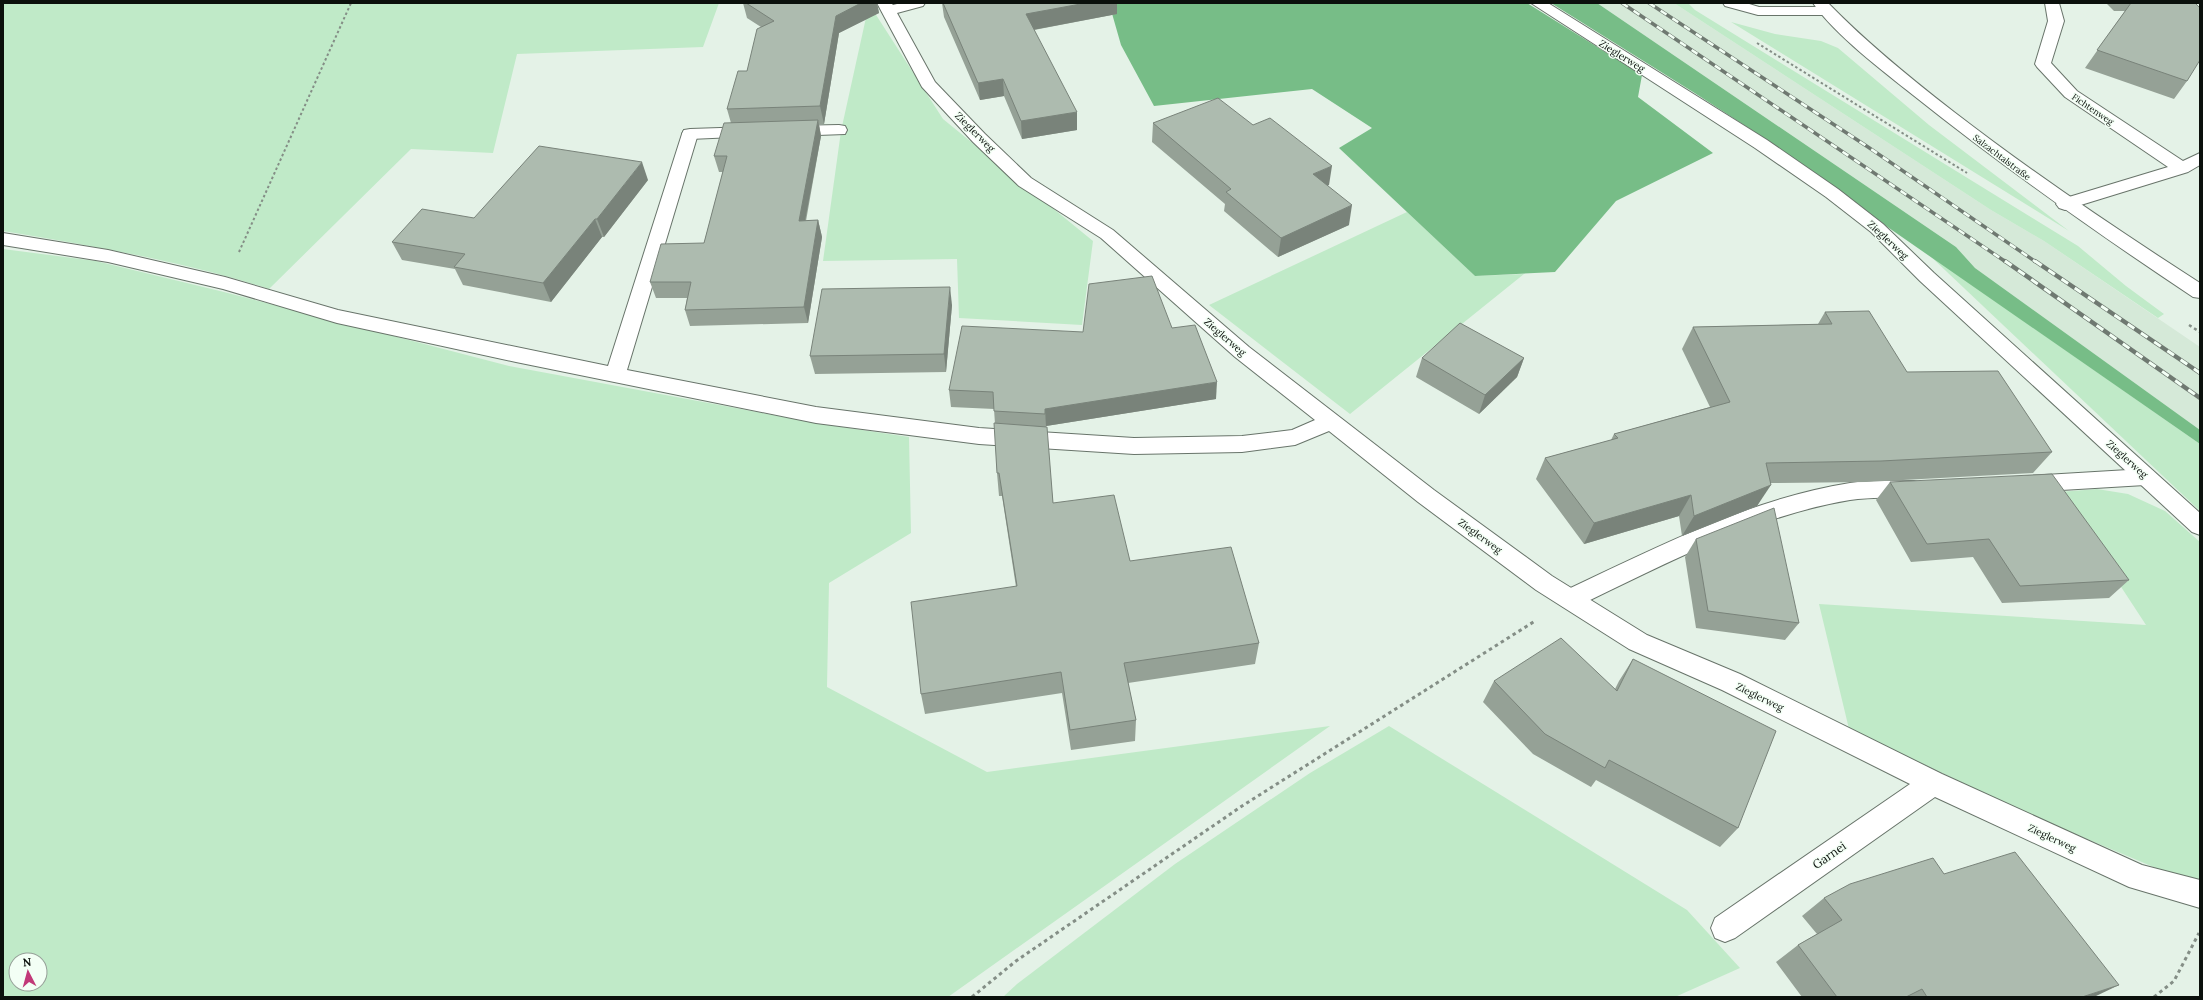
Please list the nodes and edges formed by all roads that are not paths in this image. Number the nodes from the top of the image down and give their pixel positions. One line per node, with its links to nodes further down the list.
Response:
1 (918, 3): 5 (street)
2 (1538, 3): 15 (street, Zieglerweg)
3 (2052, 3): 9 (street, Fichtenweg)
4 (1732, 4): 6 (street)
5 (886, 7): 14 (street, Zieglerweg)
6 (1823, 7): 10 (street, Salzachtalstraße)
7 (839, 130): 13 (street)
8 (2200, 158): 9 (street)
9 (2182, 168): 10 (street)
10 (2065, 204): 12 (street, Salzachtalstraße)
11 (3, 239): 13 (street)
12 (2200, 292)
13 (615, 375): 14 (street)
14 (1331, 422): 19 (street, Zieglerweg)
15 (2146, 477): 16 (street); 18 (street, Zieglerweg)
16 (2012, 484)
17 (1934, 488): 19 (street)
18 (2200, 526)
19 (1570, 599): 20 (street, Zieglerweg)
20 (1933, 783): 21 (street, Zieglerweg); 22 (street, Garnei)
21 (2198, 893)
22 (1725, 928)

